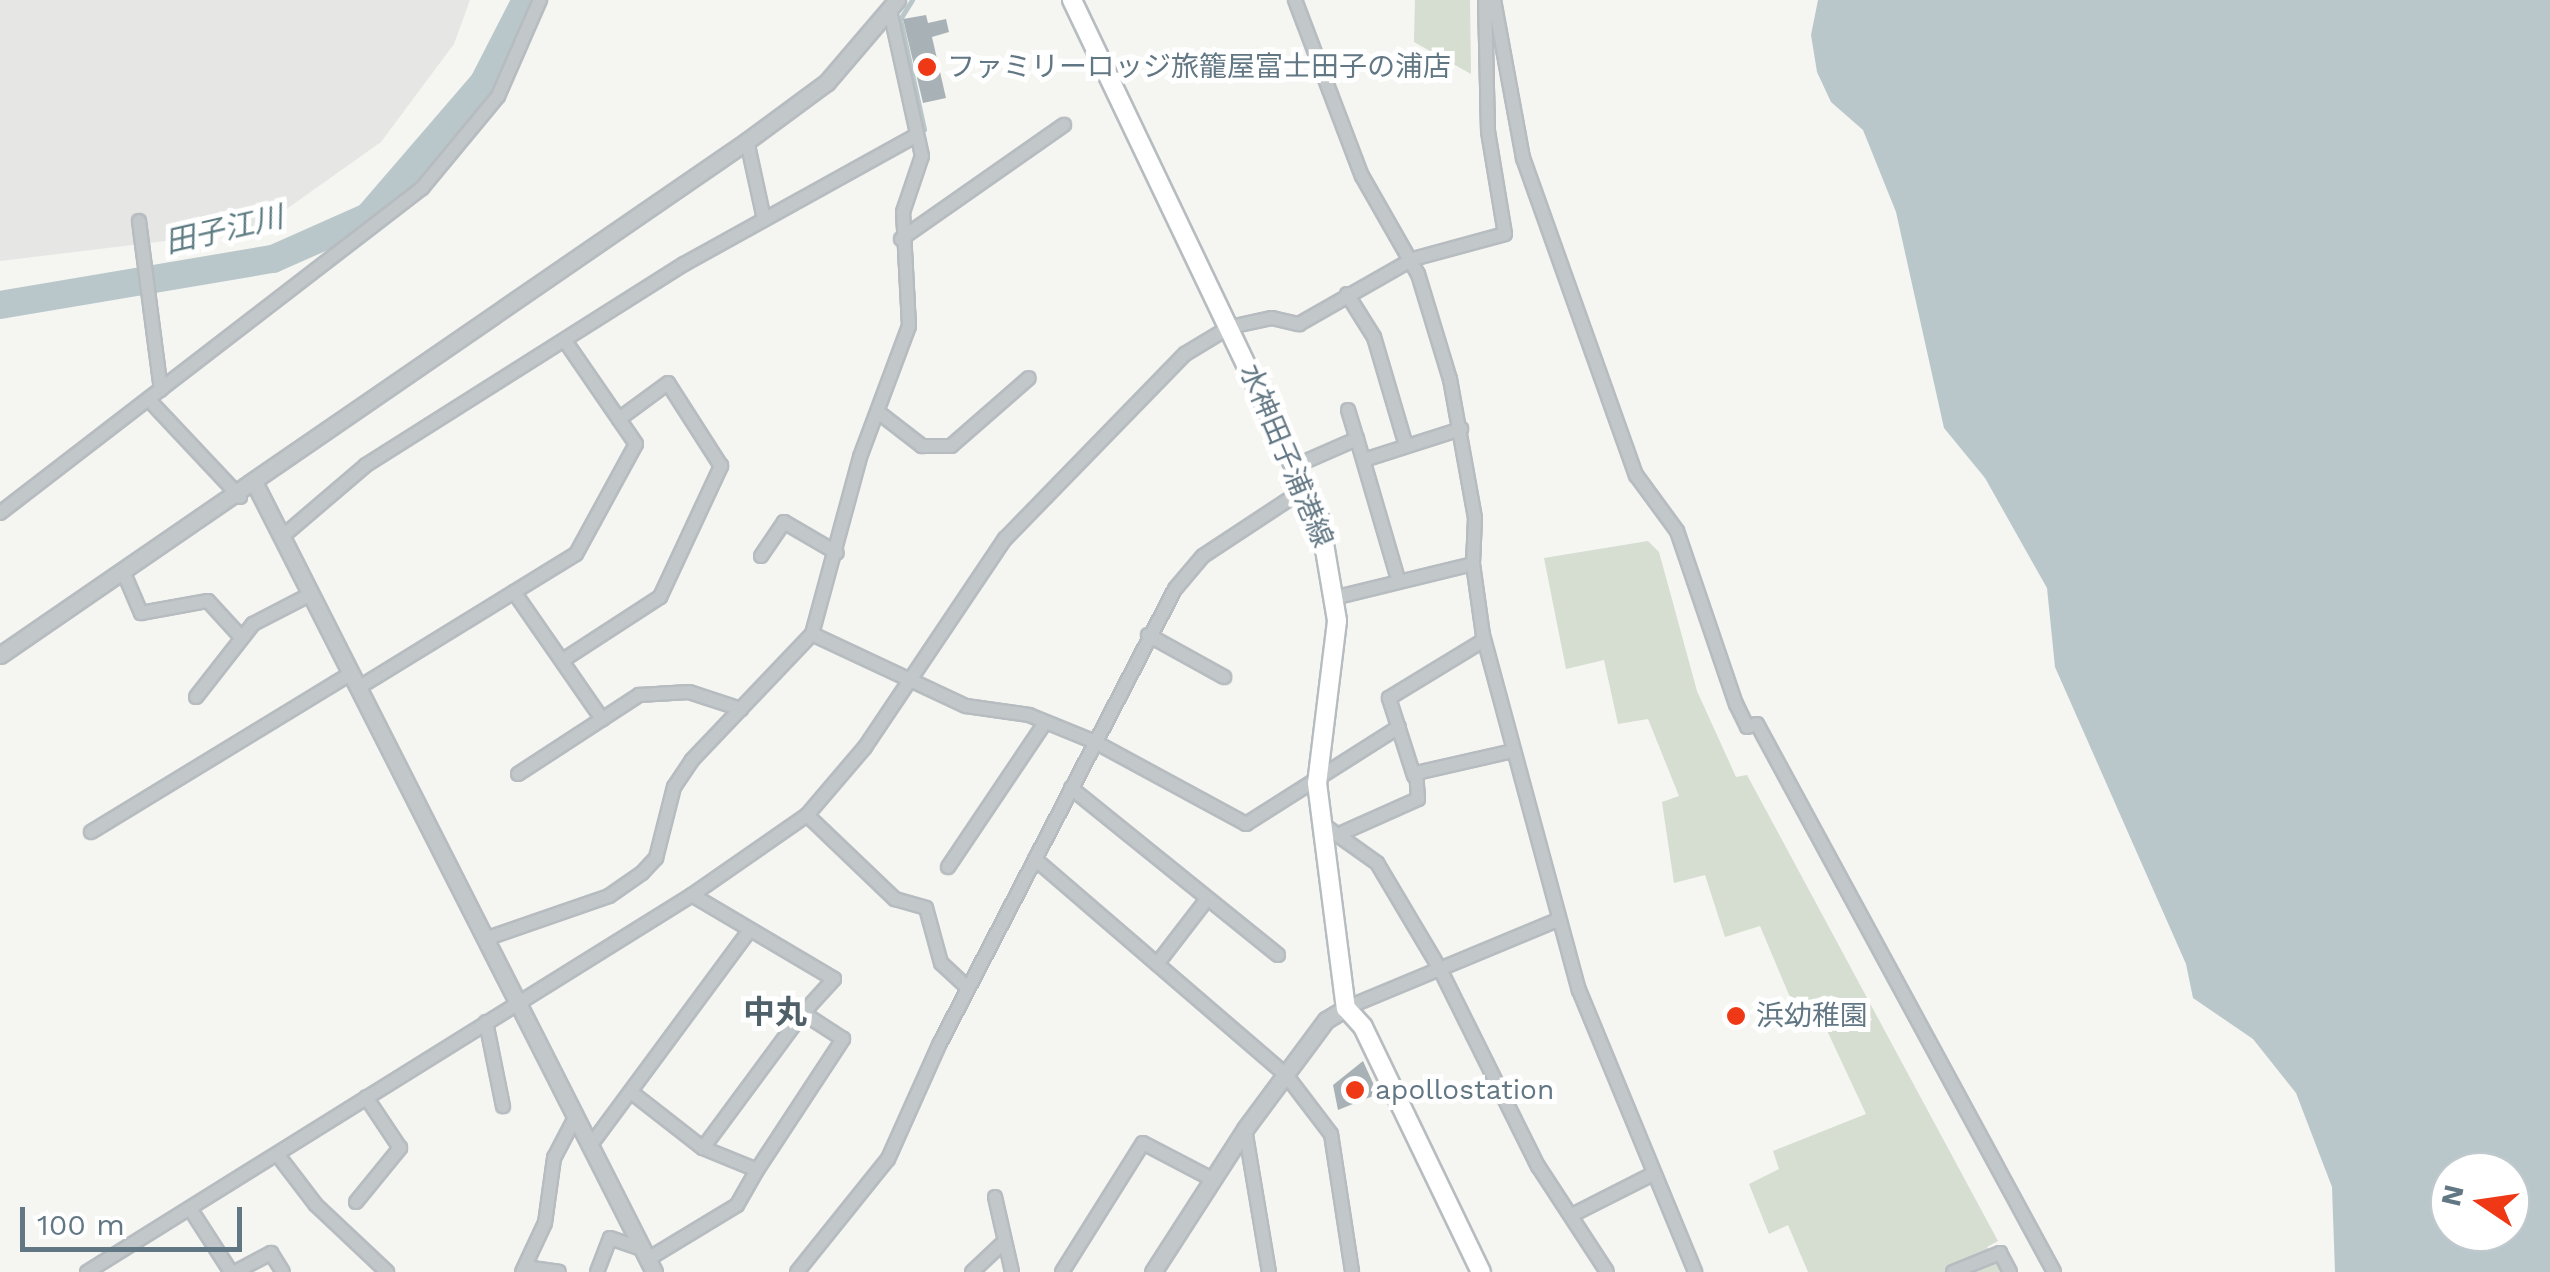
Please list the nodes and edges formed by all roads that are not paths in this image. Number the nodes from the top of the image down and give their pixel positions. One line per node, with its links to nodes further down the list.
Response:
1 (540, 0): 18 (street)
2 (1072, 0): 15 (main road, 水神田子浦港線)
3 (1295, 0): 13 (street)
4 (1485, 0): 13 (street)
5 (1494, 0): 116 (street)
6 (894, 6): 8 (street); 9 (street)
7 (1064, 125): 12 (street)
8 (917, 135): 10 (street); 12 (street)
9 (747, 140): 10 (street); 28 (street)
10 (764, 219): 16 (street)
11 (139, 220): 18 (street)
12 (901, 240): 21 (street)
13 (1413, 259): 14 (street); 23 (street)
14 (1347, 294): 15 (street); 25 (street)
15 (1230, 327): 29 (main road, 水神田子浦港線); 47 (street)
16 (566, 342): 22 (street); 32 (street)
17 (1029, 378): 21 (street)
18 (162, 390): 19 (street)
19 (149, 400): 30 (street); 31 (street)
20 (1348, 410): 24 (street)
21 (878, 412): 33 (street)
22 (619, 419): 38 (street); 46 (street)
23 (1462, 429): 25 (street); 35 (street)
24 (1357, 439): 26 (street); 27 (street)
25 (1405, 442): 26 (street)
26 (1367, 459): 37 (street)
27 (1304, 462)
28 (256, 486): 30 (street); 32 (street)
29 (1306, 488): 40 (main road, 水神田子浦港線); 43 (street)
30 (240, 497): 36 (street)
31 (0, 513)
32 (283, 536): 39 (street)
33 (838, 553): 34 (street); 41 (street)
34 (761, 556)
35 (1473, 564): 37 (street); 44 (street)
36 (123, 571): 42 (street); 45 (street)
37 (1398, 578): 40 (street)
38 (514, 592): 46 (street); 49 (street)
39 (310, 594): 42 (street); 49 (street)
40 (1338, 597): 59 (main road, 水神田子浦港線)
41 (812, 634): 47 (street); 51 (street)
42 (241, 636): 50 (street)
43 (1148, 636): 48 (street); 55 (street)
44 (1484, 640): 54 (street); 56 (street)
45 (0, 655)
46 (563, 660): 52 (street)
47 (913, 675): 53 (street); 61 (street)
48 (1224, 677)
49 (354, 681): 63 (street); 70 (street)
50 (196, 698)
51 (741, 709): 52 (street); 70 (street)
52 (602, 719): 57 (street)
53 (1044, 724): 55 (street); 65 (street)
54 (1399, 728): 58 (street); 59 (street)
55 (1095, 742): 59 (street); 60 (street)
56 (1514, 752): 58 (street); 68 (street)
57 (518, 774)
58 (1414, 776): 62 (street)
59 (1317, 779): 62 (main road, 水神田子浦港線)
60 (1071, 788): 64 (street); 67 (street)
61 (806, 815): 66 (street); 74 (street)
62 (1334, 829): 73 (street); 76 (main road, 水神田子浦港線)
63 (91, 832)
64 (1035, 859): 72 (street); 74 (street)
65 (948, 867)
66 (692, 895): 69 (street); 75 (street)
67 (1204, 903): 71 (street); 72 (street)
68 (1558, 920): 73 (street); 89 (street)
69 (747, 934): 77 (street); 80 (street)
70 (485, 938): 75 (street)
71 (1278, 955)
72 (1157, 964): 79 (street)
73 (1440, 969): 76 (street); 94 (street)
74 (968, 988): 104 (street)
75 (517, 1002): 78 (street); 83 (street)
76 (1346, 1008): 79 (street); 111 (main road, 水神田子浦港線)
77 (803, 1013): 86 (street); 88 (street)
78 (486, 1022): 81 (street); 82 (street)
79 (1286, 1074): 84 (street); 110 (street)
80 (631, 1092): 85 (street); 86 (street)
81 (366, 1098): 87 (street); 92 (street)
82 (503, 1106)
83 (576, 1116): 85 (street); 97 (street)
84 (1245, 1130): 90 (street); 109 (street)
85 (590, 1146): 96 (street)
86 (703, 1148): 88 (street)
87 (277, 1154): 93 (street); 101 (street)
88 (757, 1170): 96 (street)
89 (1653, 1174): 94 (street); 113 (street)
90 (1212, 1179): 107 (street); 108 (street)
91 (994, 1197): 95 (street)
92 (356, 1202)
93 (191, 1210): 98 (street); 99 (street)
94 (1572, 1215): 112 (street)
95 (1004, 1242): 105 (street); 106 (street)
96 (648, 1260): 103 (street)
97 (524, 1270): 102 (street)
98 (87, 1272)
99 (233, 1272): 100 (street)
100 (283, 1272)
101 (386, 1272)
102 (559, 1272)
103 (597, 1272)
104 (797, 1272)
105 (972, 1272)
106 (1012, 1272)
107 (1062, 1272)
108 (1153, 1272)
109 (1270, 1272)
110 (1352, 1272)
111 (1481, 1272)
112 (1606, 1272)
113 (1695, 1272)
114 (1953, 1272): 115 (street)
115 (2010, 1272)
116 (2054, 1272)

